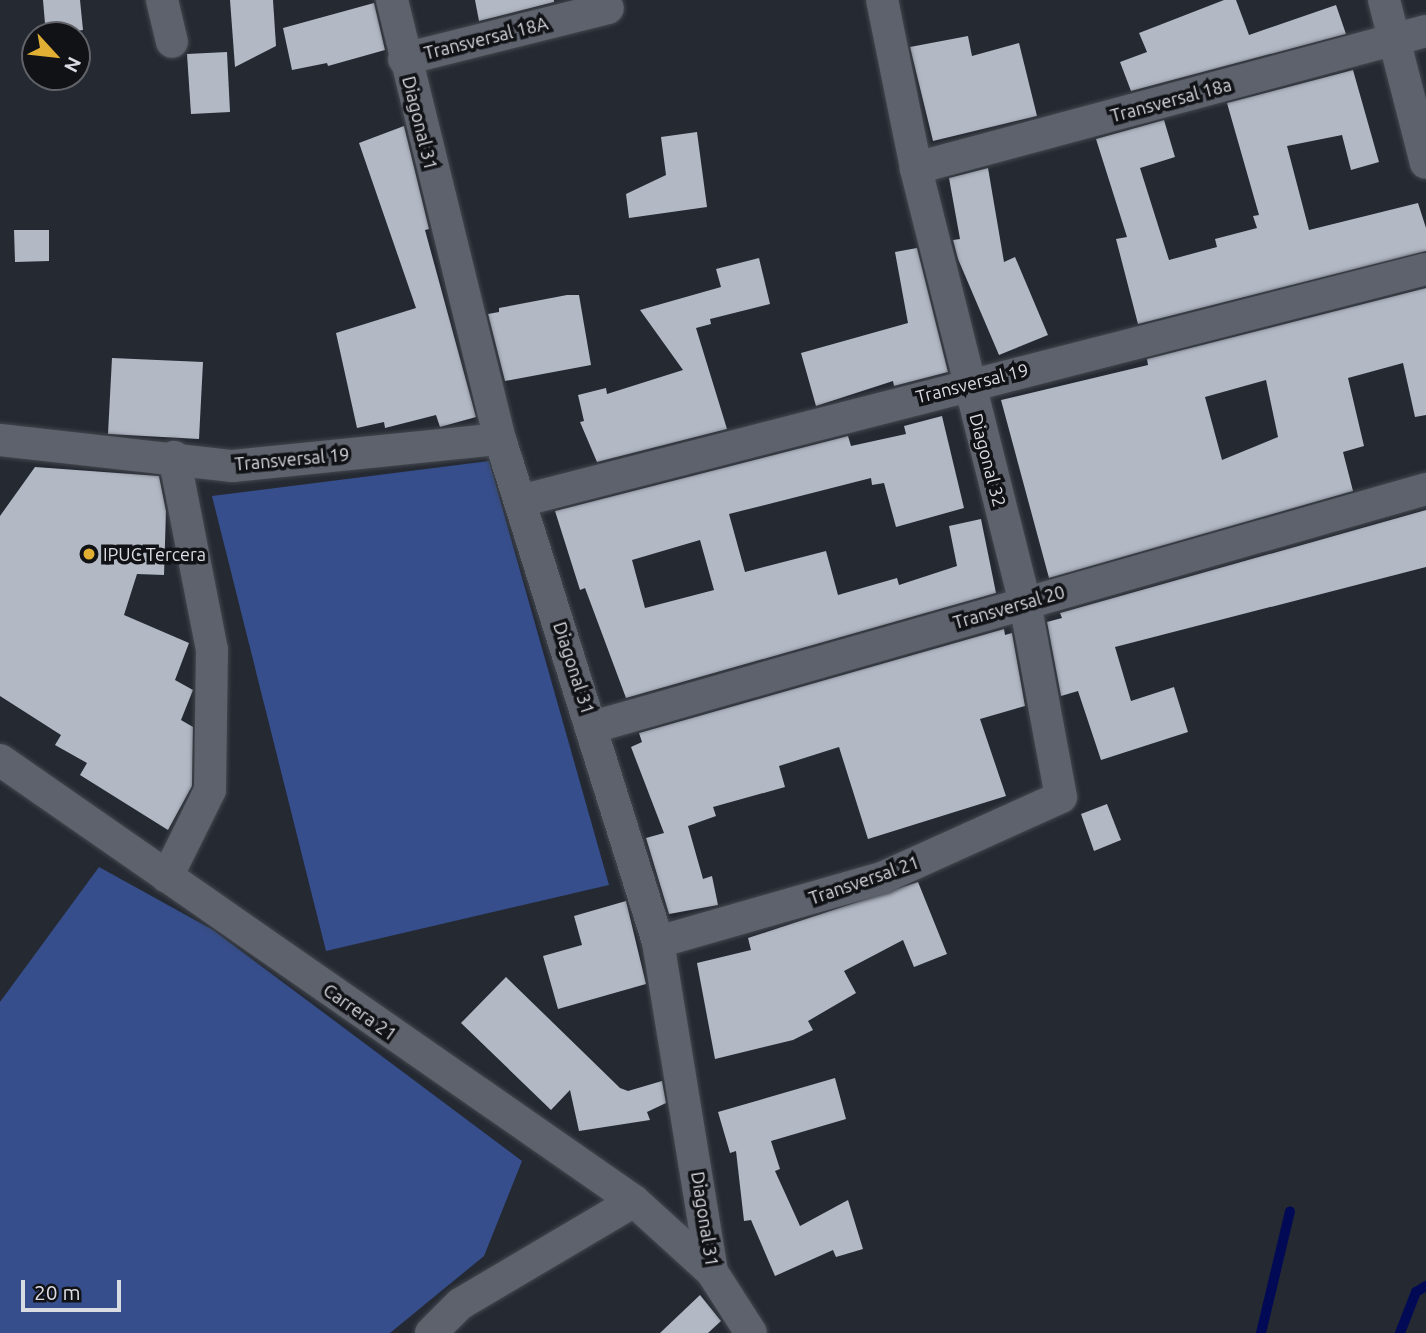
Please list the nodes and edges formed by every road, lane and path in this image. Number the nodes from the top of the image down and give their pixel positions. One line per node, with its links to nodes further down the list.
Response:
1 (162, 0): 8 (street)
2 (392, 0): 9 (street, Diagonal 31)
3 (882, 0): 11 (street, Diagonal 32)
4 (1384, 0): 7 (street)
5 (608, 8): 9 (street, Transversal 18A)
6 (1426, 31): 7 (street, Transversal 18a)
7 (1394, 41): 10 (street); 11 (street, Transversal 18a)
8 (172, 42)
9 (404, 59): 14 (street, Diagonal 31)
10 (1426, 163)
11 (916, 168): 13 (street, Diagonal 32)
12 (1426, 269): 13 (street, Transversal 19)
13 (968, 384): 18 (street, Transversal 19); 19 (street, Diagonal 32)
14 (500, 439): 16 (street, Transversal 19); 18 (street, Diagonal 31)
15 (0, 440): 16 (street, Transversal 19)
16 (174, 457): 23 (street)
17 (1426, 489): 19 (street, Transversal 20)
18 (520, 501): 20 (street, Diagonal 31)
19 (1025, 603): 20 (street, Transversal 20); 22 (street, Diagonal 32)
20 (593, 727): 24 (street, Diagonal 31)
21 (0, 760): 23 (street, Carrera 21)
22 (1061, 797): 24 (street, Transversal 21)
23 (167, 877): 25 (street, Carrera 21)
24 (658, 942): 26 (street, Diagonal 31)
25 (634, 1200): 26 (street, Carrera 21); 27 (street)
26 (712, 1272): 28 (street, Diagonal 31)
27 (431, 1333)
28 (751, 1333)

